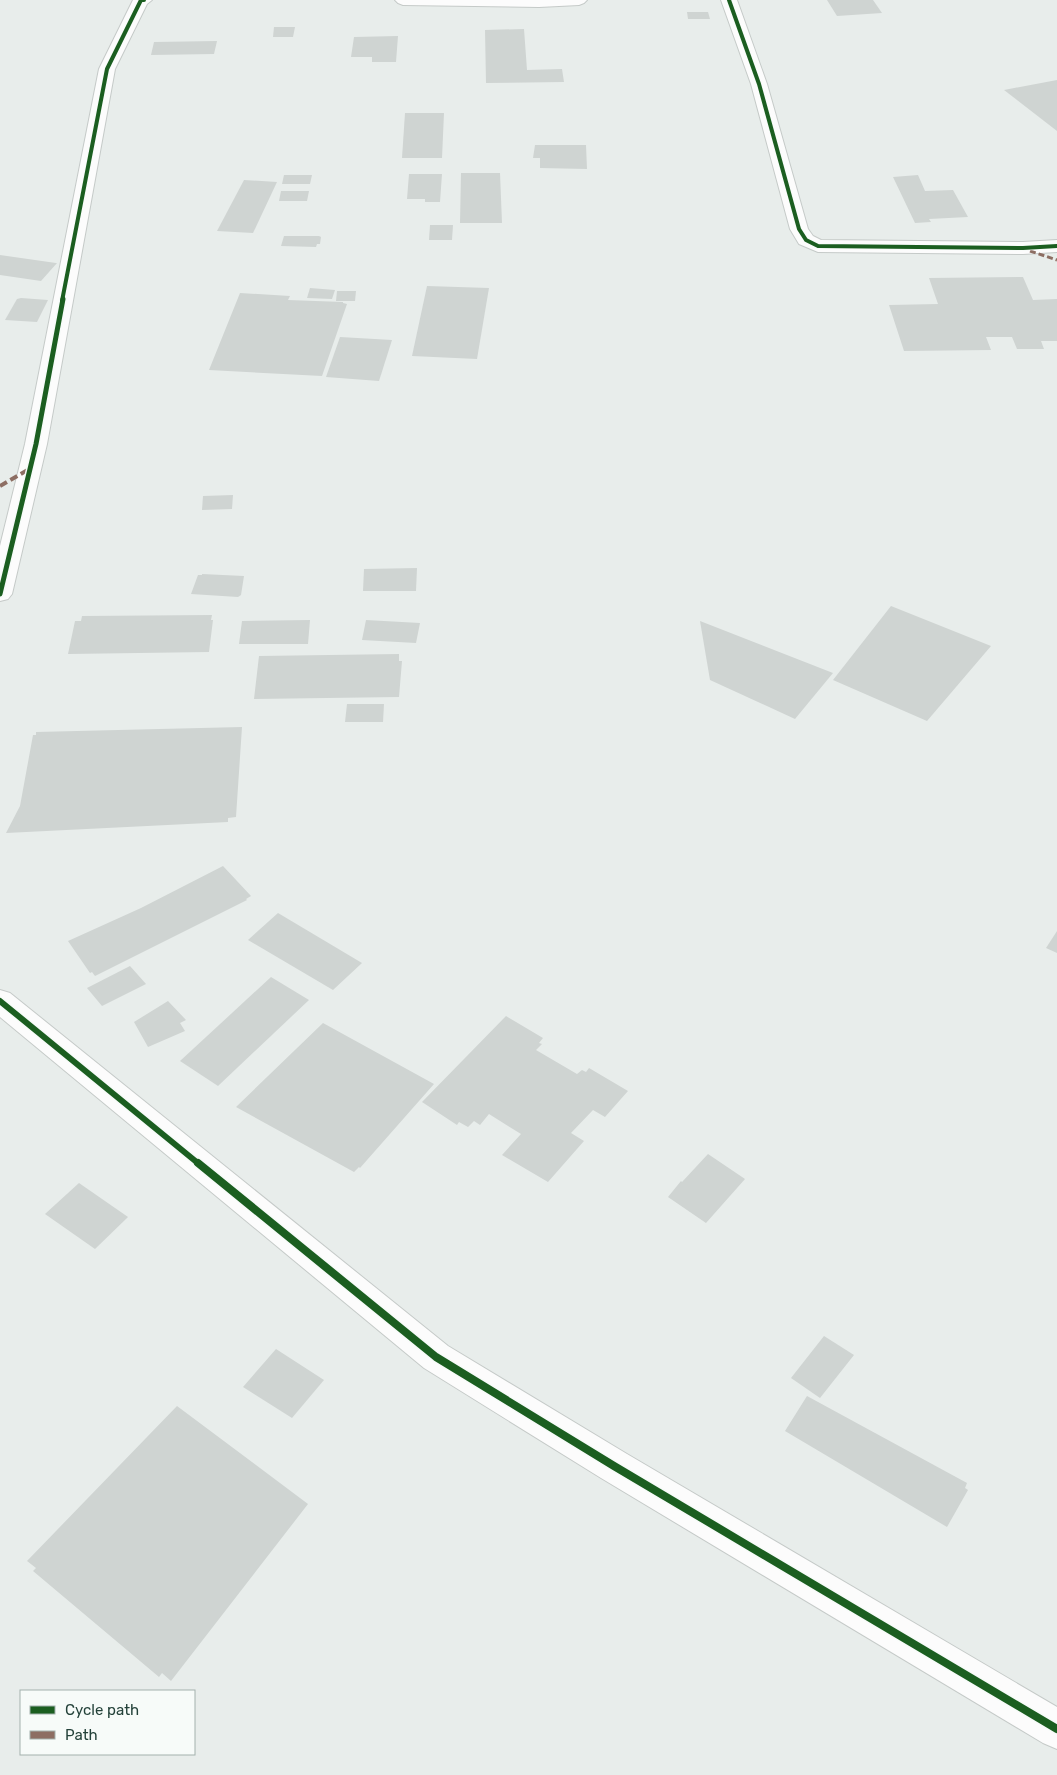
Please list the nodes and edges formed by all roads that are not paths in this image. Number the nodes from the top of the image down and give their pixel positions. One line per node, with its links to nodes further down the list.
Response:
1 (134, 0): 2 (street)
2 (143, 0): 7 (street)
3 (403, 0): 4 (street)
4 (579, 0)
5 (729, 0): 6 (street)
6 (1057, 246)
7 (0, 594)
8 (0, 1001): 9 (street)
9 (1057, 1729)

